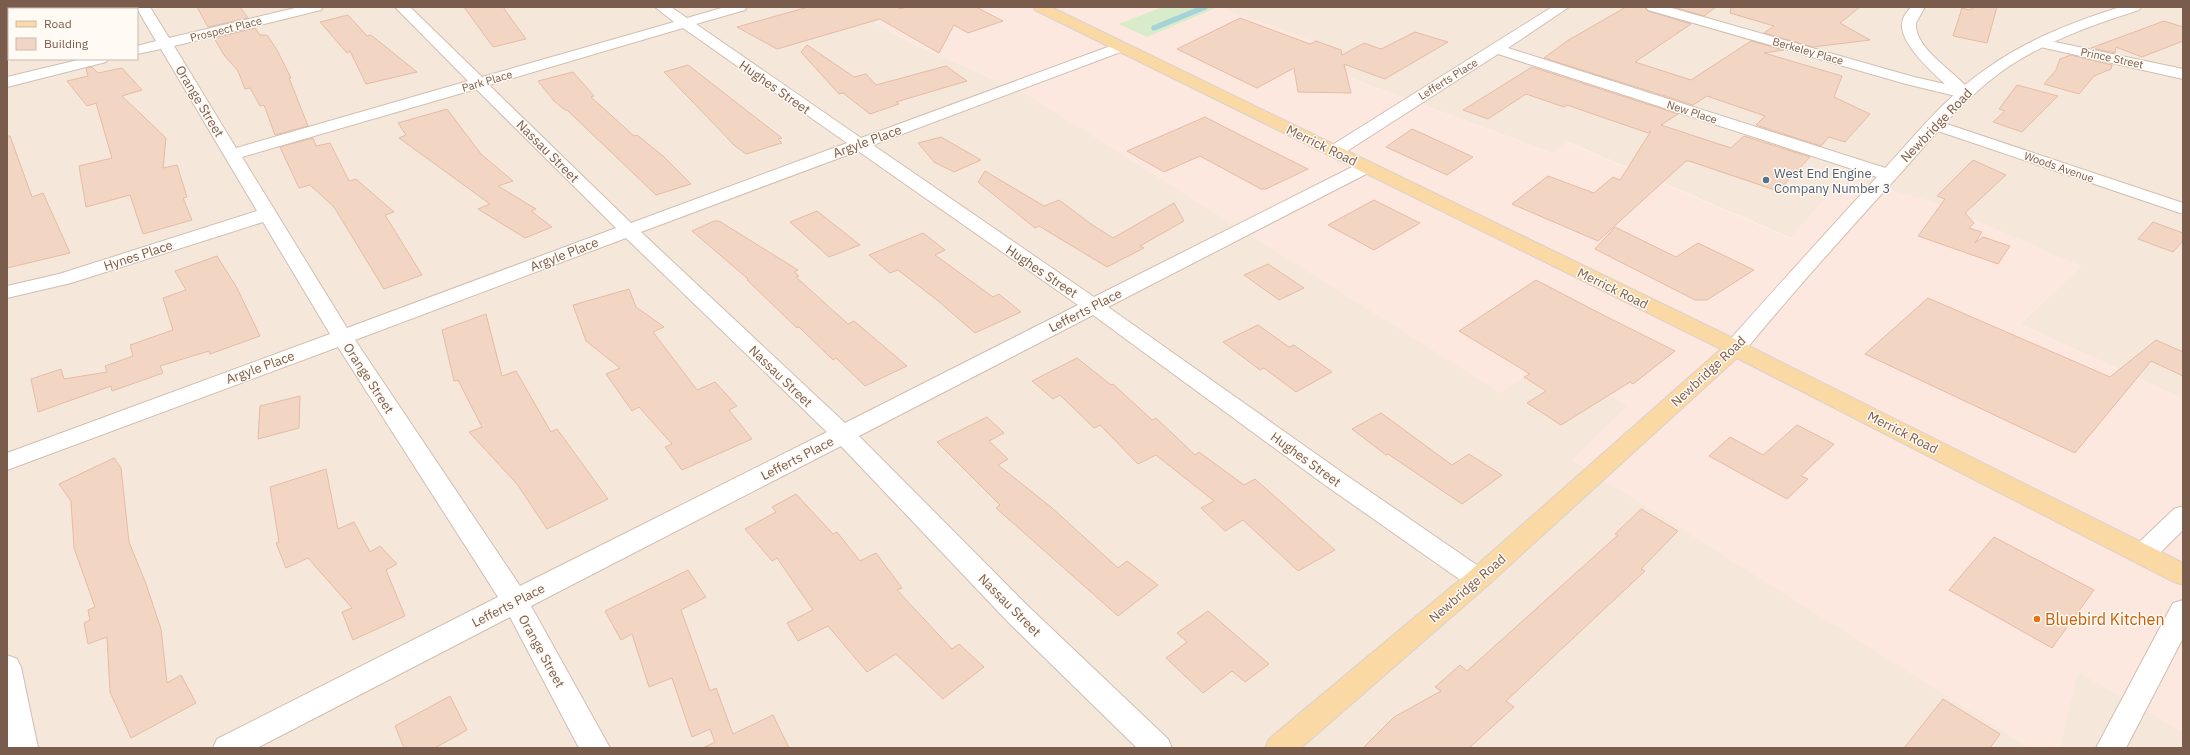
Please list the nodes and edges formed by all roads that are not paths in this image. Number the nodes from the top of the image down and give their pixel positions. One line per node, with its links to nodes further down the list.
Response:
1 (143, 7): 12 (street, Orange Street)
2 (316, 7): 12 (street, Prospect Place)
3 (402, 7): 20 (street, Nassau Street)
4 (662, 7): 11 (street, Hughes Street)
5 (740, 7): 11 (street, Park Place)
6 (1040, 7): 14 (main road, Merrick Road)
7 (1562, 7): 15 (street, Lefferts Place)
8 (1653, 7): 21 (street, Berkeley Place)
9 (1918, 7): 21 (street)
10 (2134, 7): 13 (street, Newbridge Road)
11 (685, 23): 20 (street, Park Place); 23 (street, Hughes Street)
12 (166, 43): 16 (street, Prospect Place); 25 (street, Orange Street)
13 (2041, 43): 18 (street, Prince Street); 21 (street, Newbridge Road)
14 (1121, 47): 23 (street, Argyle Place); 24 (main road, Merrick Road)
15 (1496, 49): 24 (street, Lefferts Place); 27 (street, New Place)
16 (138, 50)
17 (97, 60): 19 (street)
18 (2183, 74)
19 (7, 82)
20 (479, 83): 25 (street, Park Place); 30 (street, Nassau Street)
21 (1964, 93): 22 (street, Newbridge Road)
22 (1935, 125): 27 (street, Newbridge Road); 28 (street, Woods Avenue)
23 (857, 144): 30 (street, Argyle Place); 32 (street, Hughes Street)
24 (1335, 151): 26 (main road, Merrick Road)
25 (233, 154): 29 (street, Orange Street)
26 (1366, 167): 32 (street, Lefferts Place); 34 (main road, Merrick Road)
27 (1889, 175): 34 (street, Newbridge Road)
28 (2183, 208)
29 (268, 214): 31 (street, Hynes Place); 33 (street, Orange Street)
30 (628, 230): 33 (street, Argyle Place); 35 (street, Nassau Street)
31 (7, 292)
32 (1093, 306): 35 (street, Lefferts Place); 40 (street, Hughes Street)
33 (342, 337): 36 (street, Argyle Place); 41 (street, Orange Street)
34 (1735, 348): 38 (main road, Merrick Road); 40 (main road, Newbridge Road)
35 (843, 434): 41 (street, Lefferts Place); 47 (street, Nassau Street)
36 (7, 462)
37 (2183, 515): 38 (street)
38 (2142, 554): 39 (main road, Merrick Road)
39 (2183, 575)
40 (1478, 579): 48 (main road, Newbridge Road)
41 (515, 601): 45 (street, Lefferts Place); 46 (street, Orange Street)
42 (2183, 611): 49 (street)
43 (7, 667): 44 (street)
44 (23, 748)
45 (228, 748)
46 (595, 748)
47 (1156, 748)
48 (1280, 748)
49 (2111, 748)

